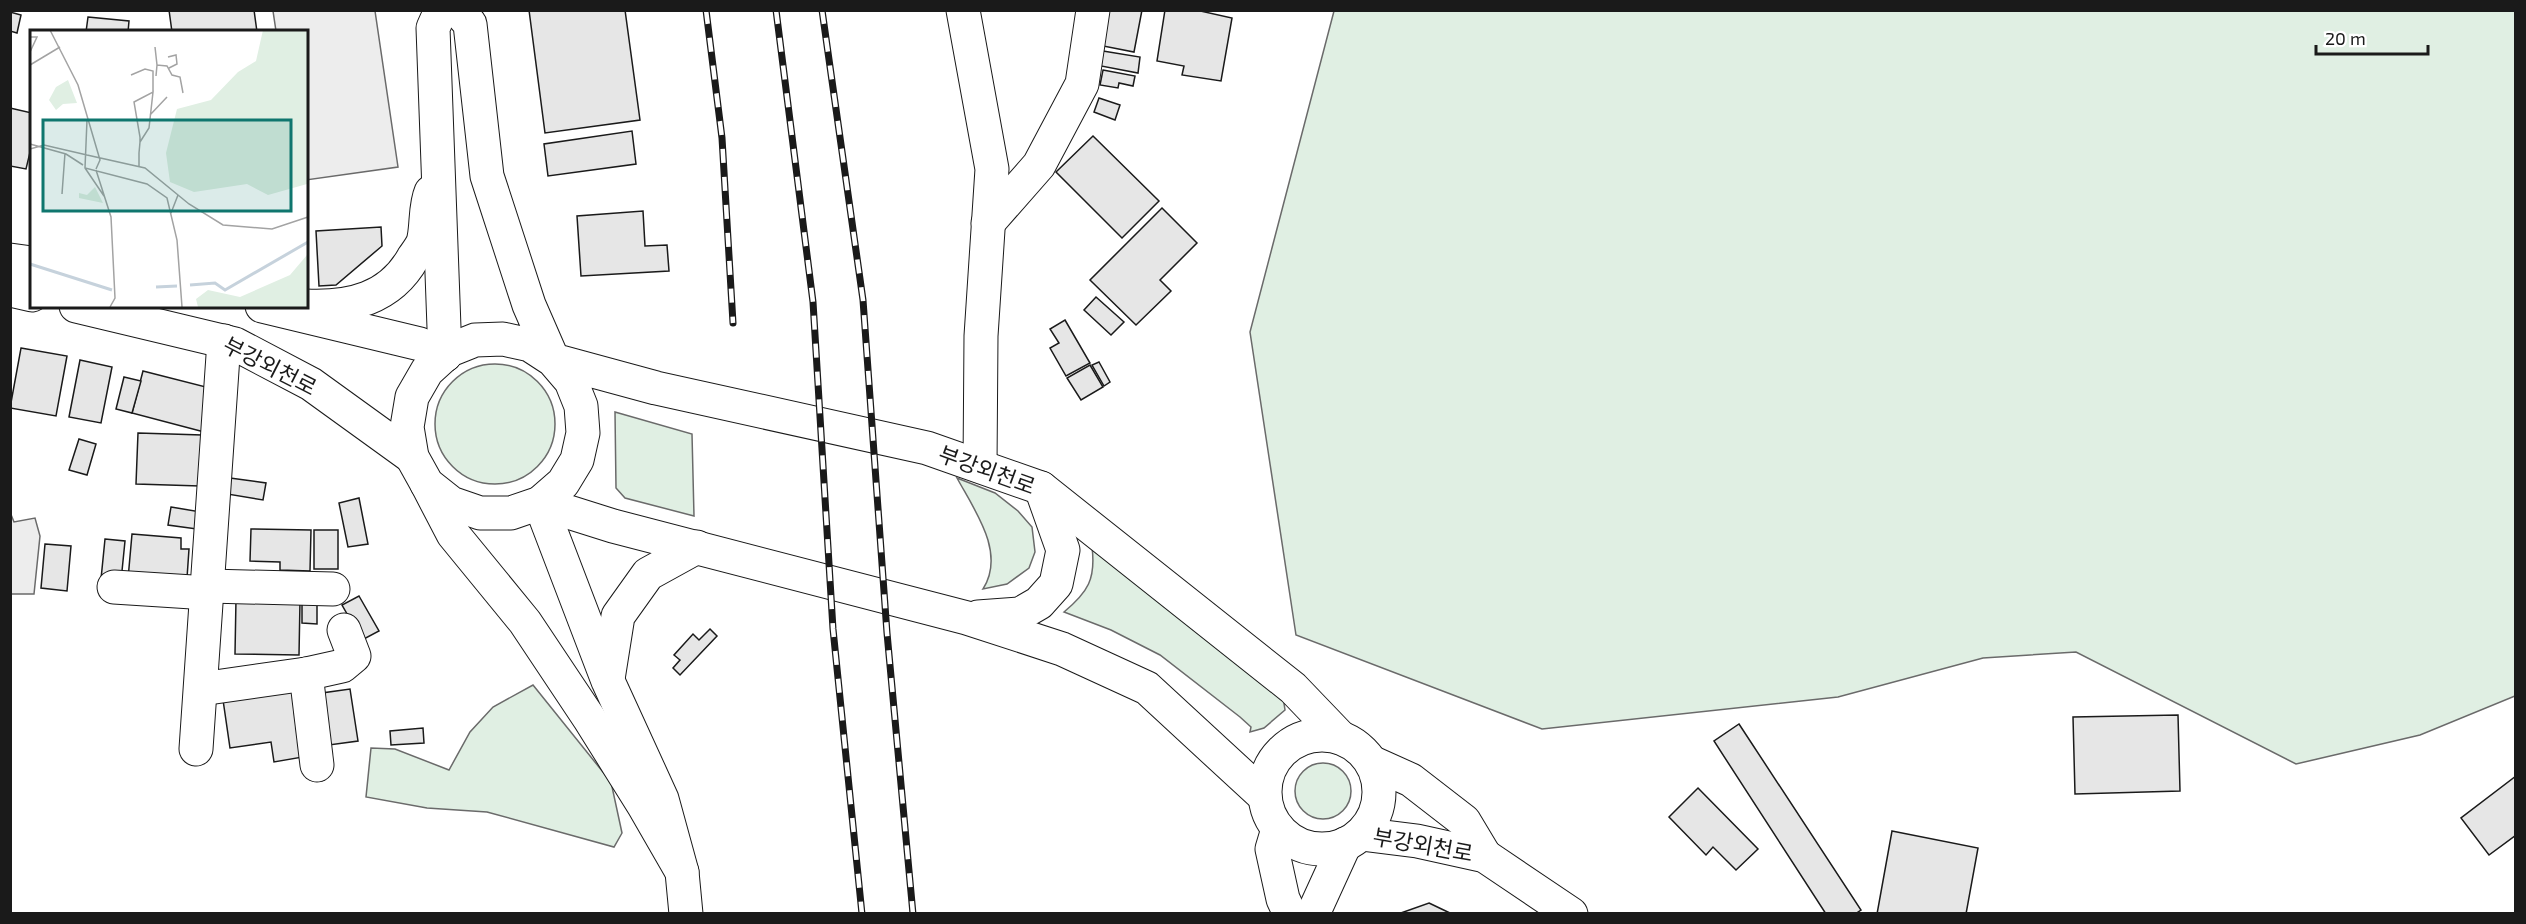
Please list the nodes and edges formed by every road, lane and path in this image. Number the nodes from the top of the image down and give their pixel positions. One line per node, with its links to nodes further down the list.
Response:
1 (441, 10): 5 (main road)
2 (458, 10): 16 (main road)
3 (963, 10): 6 (main road)
4 (1093, 10): 6 (main road)
5 (440, 174): 11 (main road); 15 (main road)
6 (988, 223): 17 (main road)
7 (10, 260): 8 (main road)
8 (30, 263)
9 (10, 290): 10 (main road)
10 (30, 295)
11 (308, 306)
12 (85, 308): 14 (main road, 부강외천로)
13 (270, 308): 15 (main road)
14 (225, 341): 18 (main road, 부강외천로); 23 (main road)
15 (445, 356): 16 (main road); 18 (main road)
16 (553, 360): 17 (main road, 부강외천로); 20 (main road)
17 (980, 466): 19 (main road, 부강외천로)
18 (420, 471): 20 (main road); 38 (main road)
19 (1041, 488): 25 (main road); 30 (main road, 부강외천로)
20 (540, 503): 21 (main road); 28 (main road)
21 (697, 547): 25 (main road); 28 (main road)
22 (114, 587): 23 (main road)
23 (209, 589): 24 (main road); 29 (main road)
24 (333, 589)
25 (967, 618): 34 (main road)
26 (344, 630): 27 (main road)
27 (306, 674): 29 (main road); 33 (main road)
28 (608, 681): 38 (main road)
29 (201, 689): 31 (main road)
30 (1341, 738): 32 (main road); 34 (main road)
31 (196, 748)
32 (1371, 762): 36 (main road); 37 (main road, 부강외천로)
33 (317, 765)
34 (1264, 796): 35 (main road)
35 (1278, 830): 36 (main road); 40 (main road)
36 (1353, 839): 37 (main road, 부강외천로); 41 (main road)
37 (1485, 856): 42 (main road, 부강외천로)
38 (682, 872): 39 (main road)
39 (687, 914)
40 (1290, 914)
41 (1313, 914)
42 (1571, 914)

